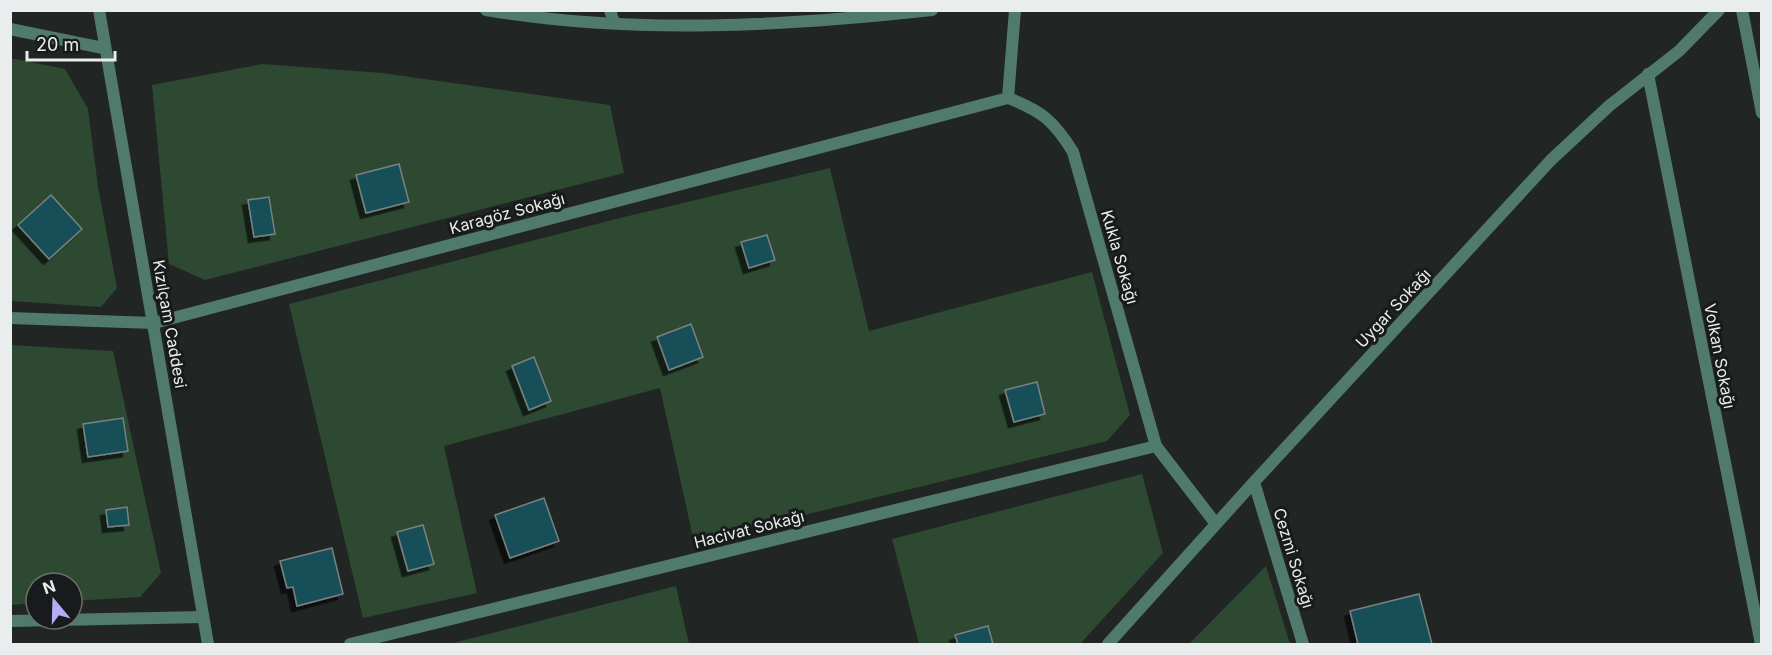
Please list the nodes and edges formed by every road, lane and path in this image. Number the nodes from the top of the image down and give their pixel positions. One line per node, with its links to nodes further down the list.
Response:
1 (99, 10): 9 (street, Kızılçam Caddesi)
2 (486, 10): 7 (street)
3 (932, 10): 7 (street)
4 (1016, 10): 11 (street)
5 (1719, 10): 10 (street, Uygar Sokağı)
6 (1742, 10): 12 (street)
7 (612, 16)
8 (10, 29): 9 (street)
9 (103, 48): 14 (street, Kızılçam Caddesi)
10 (1648, 74): 16 (street, Uygar Sokağı); 24 (street, Volkan Sokağı)
11 (1008, 98): 14 (street, Karagöz Sokağı); 15 (street, Kukla Sokağı)
12 (1761, 113)
13 (10, 318): 14 (street, Karagöz Sokağı)
14 (154, 323): 18 (street, Kızılçam Caddesi)
15 (1156, 446): 17 (street, Kukla Sokağı); 21 (street, Hacivat Sokağı)
16 (1254, 482): 17 (street, Uygar Sokağı); 23 (street, Cezmi Sokağı)
17 (1216, 524): 22 (street, Uygar Sokağı)
18 (203, 617): 19 (street); 20 (street, Kızılçam Caddesi)
19 (10, 621)
20 (208, 645)
21 (350, 645)
22 (1108, 645)
23 (1303, 645)
24 (1761, 645)

